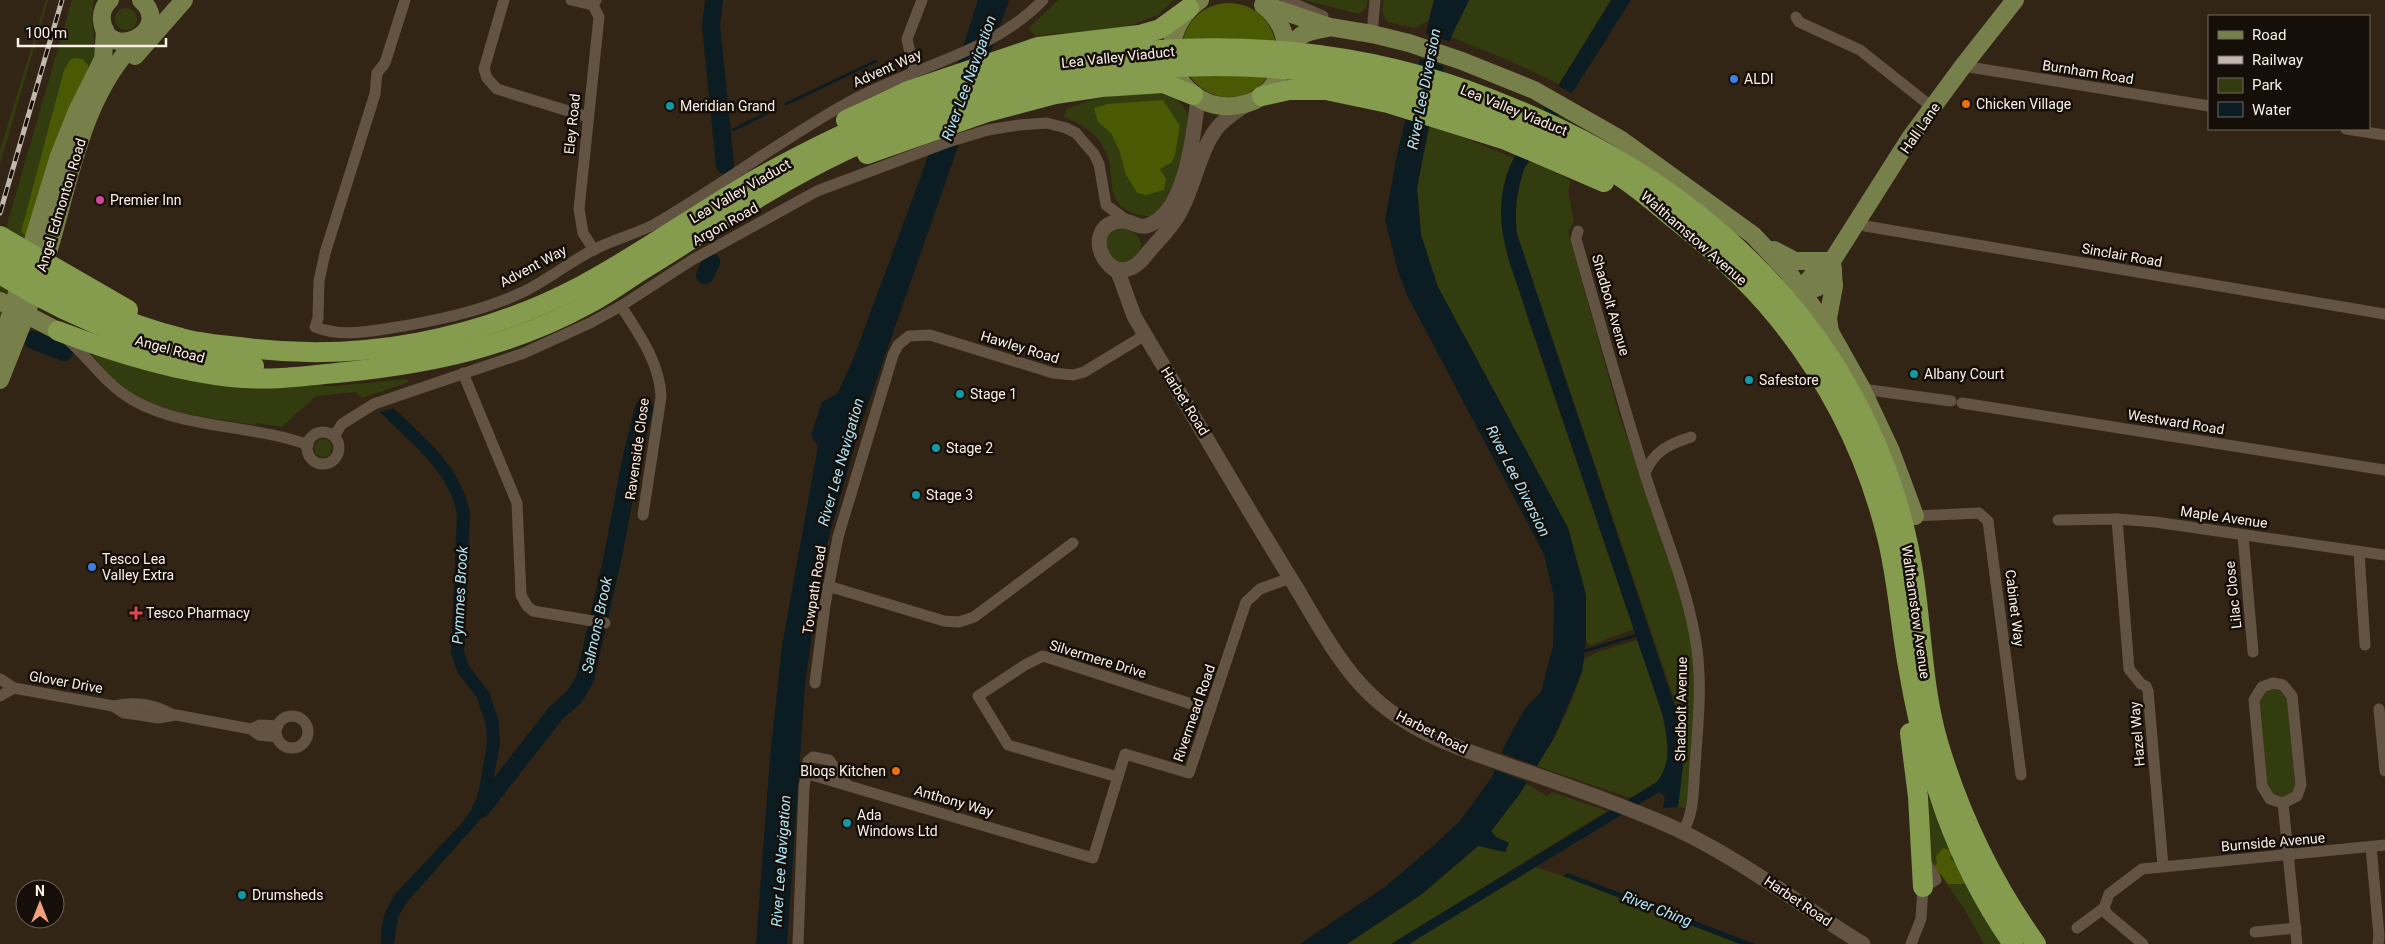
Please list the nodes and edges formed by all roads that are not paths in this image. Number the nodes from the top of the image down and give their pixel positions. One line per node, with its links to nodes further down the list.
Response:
1 (142, 0): 19 (main road)
2 (174, 0): 19 (main road, Angel Edmonton Road)
3 (184, 0): 26 (main road)
4 (405, 0): 44 (street, Advent Way)
5 (504, 0): 29 (street)
6 (571, 0): 13 (street)
7 (922, 0): 23 (street)
8 (1043, 0): 23 (street, Advent Way)
9 (1286, 0): 20 (street)
10 (1375, 0): 20 (street)
11 (2015, 0): 22 (main road, Hall Lane)
12 (106, 3): 18 (main road, Angel Edmonton Road)
13 (595, 3): 29 (street, Eley Road)
14 (1193, 3): 24 (main road); 30 (highway)
15 (1260, 3): 17 (main road); 21 (main road)
16 (1796, 17): 28 (street)
17 (1330, 27): 20 (main road); 21 (main road)
18 (105, 30): 19 (main road); 61 (main road, Angel Edmonton Road)
19 (143, 33): 26 (main road, Angel Edmonton Road)
20 (1369, 33): 34 (main road)
21 (1285, 58): 25 (main road)
22 (1963, 66): 27 (street, Burnham Road); 28 (main road, Hall Lane)
23 (914, 71): 44 (street, Advent Way)
24 (1195, 96): 25 (main road); 31 (highway); 39 (street)
25 (1255, 100): 34 (highway); 46 (street)
26 (95, 105): 65 (main road, Angel Edmonton Road)
27 (2208, 106)
28 (1933, 108): 38 (main road, Hall Lane)
29 (588, 117): 44 (street, Eley Road)
30 (901, 117): 31 (highway); 34 (highway, Lea Valley Viaduct); 35 (highway, Lea Valley Viaduct); 35 (highway)
31 (988, 121): 37 (street, Argon Road); 54 (street, Argon Road)
32 (2352, 130): 33 (street)
33 (2385, 135)
34 (1616, 164): 36 (main road); 85 (highway, Walthamstow Avenue); 94 (highway, Walthamstow Avenue)
35 (760, 187): 60 (highway, Lea Valley Viaduct); 63 (highway, Lea Valley Viaduct)
36 (1712, 204): 42 (main road); 50 (main road)
37 (1106, 205): 39 (street); 41 (street, Argon Road)
38 (1855, 222): 47 (main road, Hall Lane); 55 (street, Sinclair Road)
39 (1132, 223): 41 (street); 46 (street)
40 (1578, 231): 71 (street, Shadbolt Avenue)
41 (1102, 233): 48 (street)
42 (1753, 235): 47 (main road); 50 (main road)
43 (0, 236): 53 (highway)
44 (594, 250)
45 (0, 257): 53 (highway, Angel Road)
46 (1139, 264): 48 (street); 51 (street)
47 (1832, 266): 50 (main road, Hall Lane); 56 (main road)
48 (1112, 267): 51 (street, Harbet Road)
49 (0, 274): 53 (highway, Angel Road)
50 (1799, 293): 56 (main road); 62 (main road)
51 (1126, 294): 57 (street, Harbet Road)
52 (0, 301): 58 (main road)
53 (85, 303): 60 (highway, Angel Road); 63 (highway, Angel Road)
54 (621, 306): 64 (street, Argon Road); 72 (street, Ravenside Close)
55 (2385, 314)
56 (1830, 332): 62 (main road)
57 (1144, 335): 59 (street, Hawley Road); 80 (street, Harbet Road)
58 (67, 336): 63 (highway); 69 (street)
59 (909, 336): 81 (street, Towpath Road)
60 (226, 345)
61 (0, 349)
62 (1838, 349): 66 (main road)
63 (355, 371)
64 (463, 373): 67 (street, Argon Road); 82 (street)
65 (0, 380)
66 (1862, 388): 70 (street, Westward Road); 73 (main road)
67 (334, 436): 69 (street); 69 (street)
68 (1690, 437): 71 (street)
69 (308, 445)
70 (2385, 470)
71 (1645, 473): 101 (street, Shadbolt Avenue)
72 (642, 515)
73 (1915, 516): 94 (highway); 97 (street, Cabinet Way)
74 (2117, 519): 75 (street, Maple Avenue); 76 (street, Maple Avenue); 106 (street, Hazel Way)
75 (2058, 520)
76 (2242, 535): 78 (street, Maple Avenue); 84 (street, Lilac Close)
77 (1072, 543): 81 (street)
78 (2359, 552): 79 (street, Maple Avenue); 83 (street)
79 (2385, 555)
80 (1290, 578): 90 (street, Rivermead Road); 101 (street, Harbet Road)
81 (828, 586): 87 (street, Towpath Road)
82 (601, 622)
83 (2365, 645)
84 (2253, 652)
85 (1909, 674): 107 (highway); 115 (highway, Walthamstow Avenue)
86 (0, 680): 88 (street, Glover Drive)
87 (816, 683)
88 (14, 688): 89 (street, Glover Drive); 92 (street, Glover Drive)
89 (0, 696)
90 (1210, 710): 98 (street, Rivermead Road); 98 (street, Silvermere Drive)
91 (2379, 710): 93 (street)
92 (277, 732)
93 (2384, 749): 95 (street)
94 (1947, 766): 116 (highway, Walthamstow Avenue)
95 (2385, 771)
96 (805, 773): 99 (street, Anthony Way); 99 (street); 112 (street)
97 (2021, 775)
98 (1118, 777): 105 (street, Rivermead Road)
99 (847, 785): 105 (street, Anthony Way)
100 (2282, 803): 100 (street); 104 (street)
101 (1682, 832): 113 (street, Harbet Road)
102 (2385, 845): 103 (street, Burnside Avenue)
103 (2371, 847): 104 (street, Burnside Avenue); 119 (street)
104 (2289, 856): 106 (street, Burnside Avenue); 110 (street)
105 (1093, 858)
106 (2164, 866): 108 (street, Burnside Avenue)
107 (1930, 884): 114 (street)
108 (2104, 908): 109 (street); 117 (street)
109 (2077, 928)
110 (2296, 928): 111 (street); 118 (street)
111 (2255, 932)
112 (798, 944)
113 (1863, 944)
114 (1911, 944)
115 (2013, 944)
116 (2036, 944)
117 (2143, 944)
118 (2297, 944)
119 (2378, 944)

